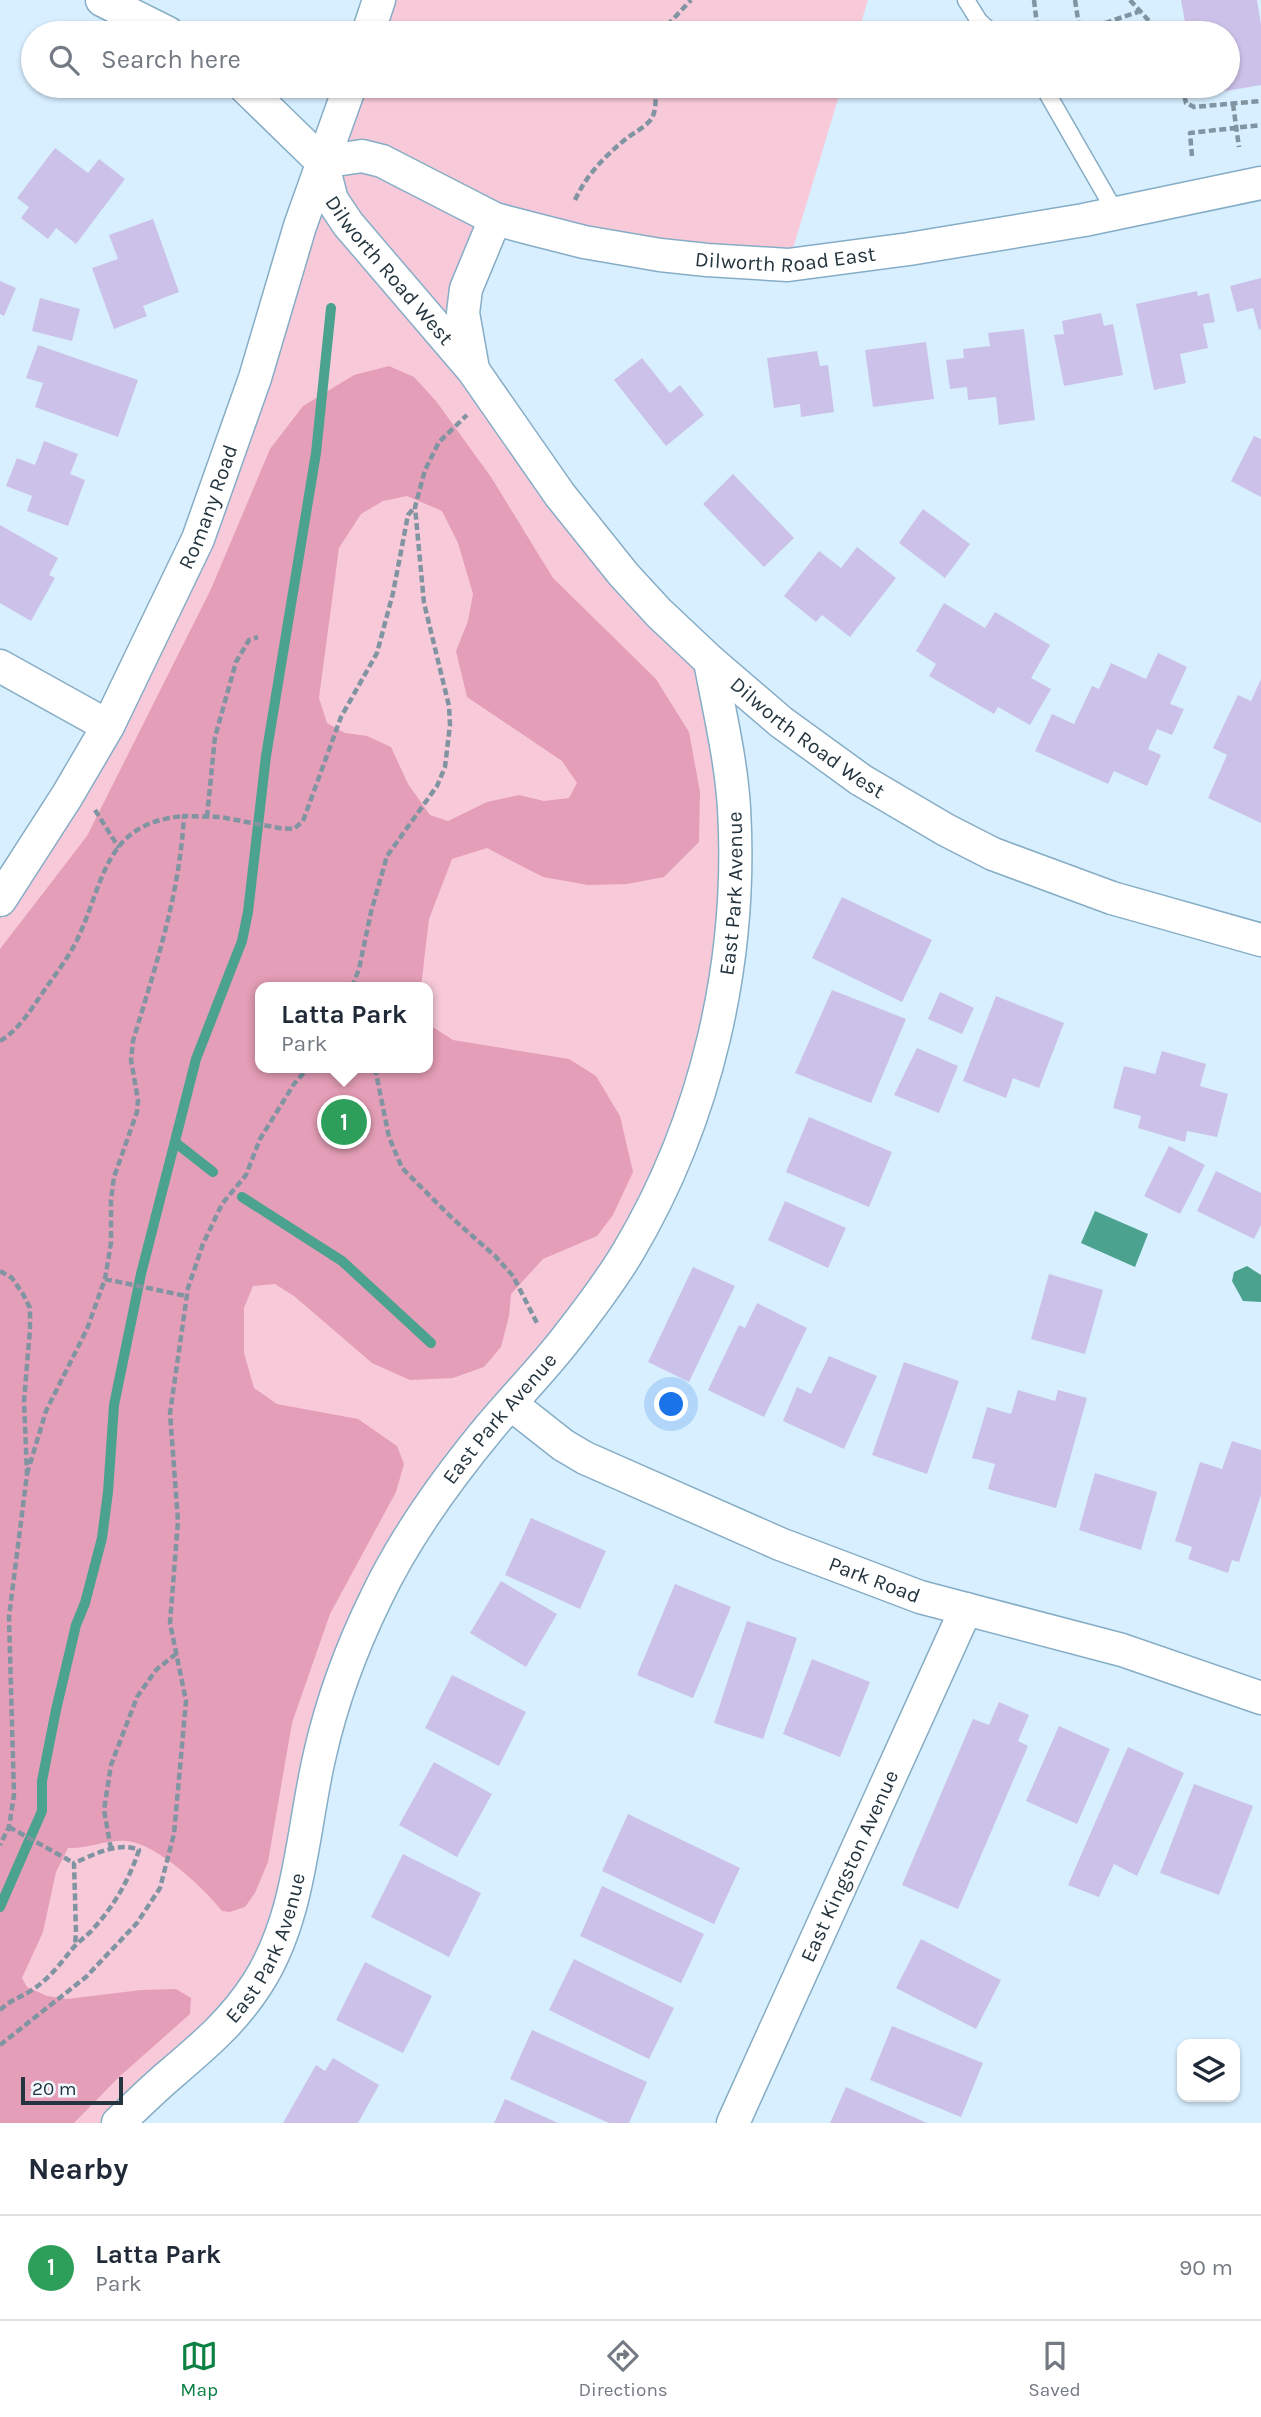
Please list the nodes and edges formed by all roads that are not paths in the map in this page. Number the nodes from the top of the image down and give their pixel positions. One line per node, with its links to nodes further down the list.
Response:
1 (102, 0): 4 (street)
2 (379, 0): 5 (street)
3 (966, 0): 6 (lane)
4 (144, 21)
5 (372, 21)
6 (979, 21)
7 (256, 98): 10 (street)
8 (346, 98): 10 (street, Romany Road)
9 (1050, 98): 12 (lane)
10 (322, 162): 13 (street, Dilworth Road East); 14 (street, Dilworth Road West); 17 (street, Romany Road)
11 (1261, 183): 12 (street, Dilworth Road East)
12 (1116, 213): 13 (street, Dilworth Road East)
13 (495, 219): 14 (street, Dilworth Road West)
14 (473, 370): 15 (street, Dilworth Road West)
15 (710, 661): 19 (street, Dilworth Road West); 20 (street, East Park Avenue)
16 (0, 666): 17 (street)
17 (108, 726): 18 (street, Romany Road)
18 (0, 900)
19 (1261, 940)
20 (511, 1404): 21 (street, Park Road); 23 (street, East Park Avenue)
21 (966, 1609): 22 (street, Park Road); 24 (street, East Kingston Avenue)
22 (1261, 1698)
23 (117, 2123)
24 (733, 2123)

